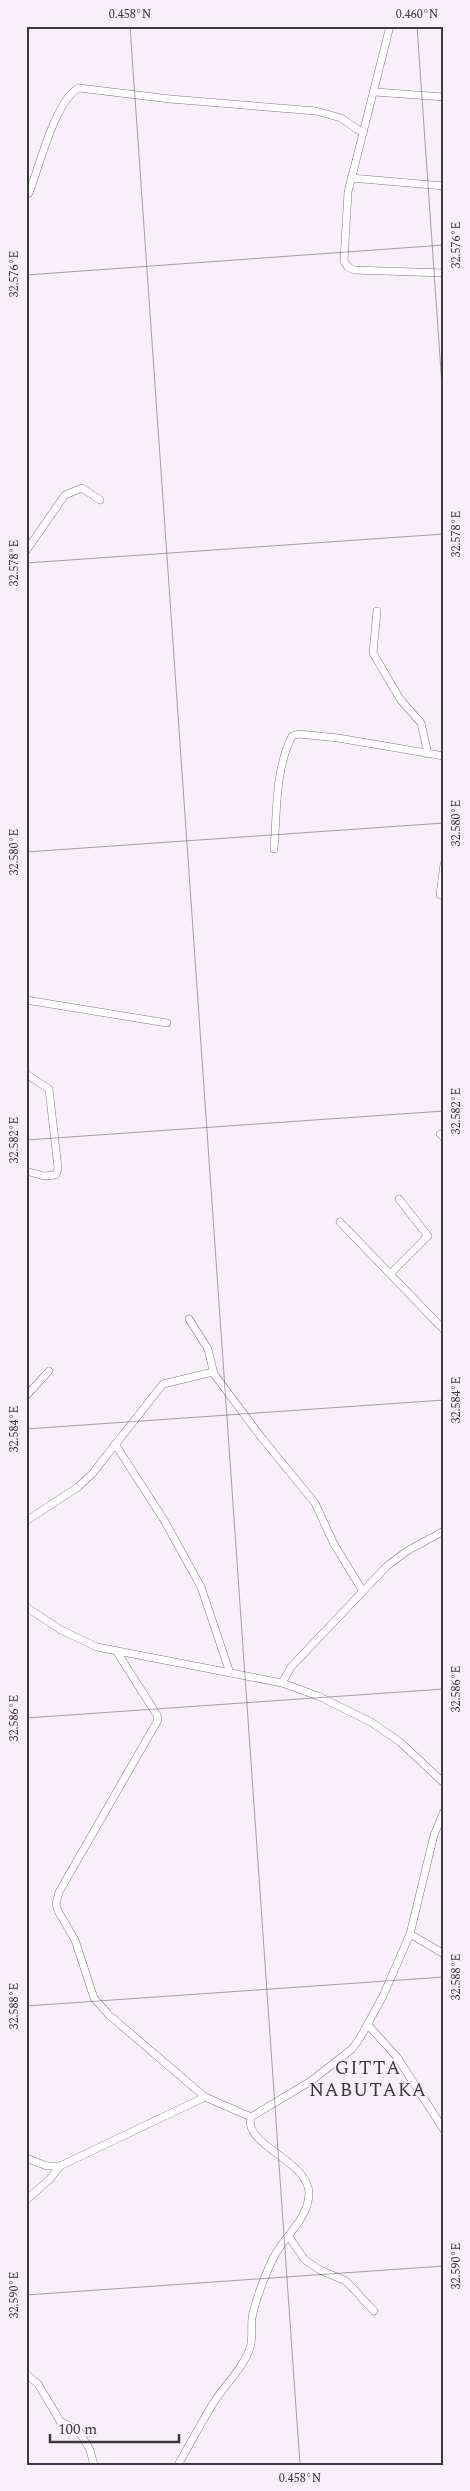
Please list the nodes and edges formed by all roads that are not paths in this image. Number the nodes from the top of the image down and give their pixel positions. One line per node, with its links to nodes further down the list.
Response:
1 (390, 26): 2 (street)
2 (375, 92): 3 (street); 4 (street)
3 (444, 98)
4 (363, 133): 5 (street); 7 (street)
5 (351, 178): 6 (street); 8 (street)
6 (444, 186)
7 (29, 193)
8 (444, 273)
9 (100, 500): 10 (street)
10 (26, 551)
11 (377, 611): 12 (street)
12 (428, 754): 13 (street); 14 (street)
13 (444, 756)
14 (274, 849)
15 (444, 864): 16 (street)
16 (440, 895)
17 (26, 1000): 18 (street)
18 (168, 1023)
19 (26, 1074): 20 (street)
20 (26, 1171)
21 (399, 1199): 23 (street)
22 (340, 1222): 23 (street)
23 (390, 1274): 25 (street)
24 (189, 1319): 27 (street)
25 (444, 1330)
26 (49, 1371): 28 (street)
27 (213, 1372): 29 (street); 32 (street)
28 (26, 1396)
29 (115, 1444): 30 (street); 35 (street)
30 (26, 1521)
31 (444, 1531): 32 (street)
32 (362, 1590): 36 (street)
33 (26, 1607): 34 (street)
34 (116, 1652): 35 (street); 42 (street)
35 (230, 1673): 36 (street)
36 (282, 1683): 37 (street)
37 (444, 1783)
38 (444, 1811): 39 (street)
39 (410, 1934): 40 (street); 41 (street)
40 (444, 1954)
41 (368, 2025): 43 (street); 44 (street)
42 (205, 2098): 43 (street); 46 (street)
43 (251, 2117): 48 (street)
44 (444, 2130)
45 (26, 2158): 46 (street)
46 (60, 2166): 47 (street)
47 (26, 2200)
48 (289, 2237): 49 (street); 52 (street)
49 (374, 2311)
50 (26, 2374): 51 (street)
51 (94, 2465)
52 (178, 2465)

